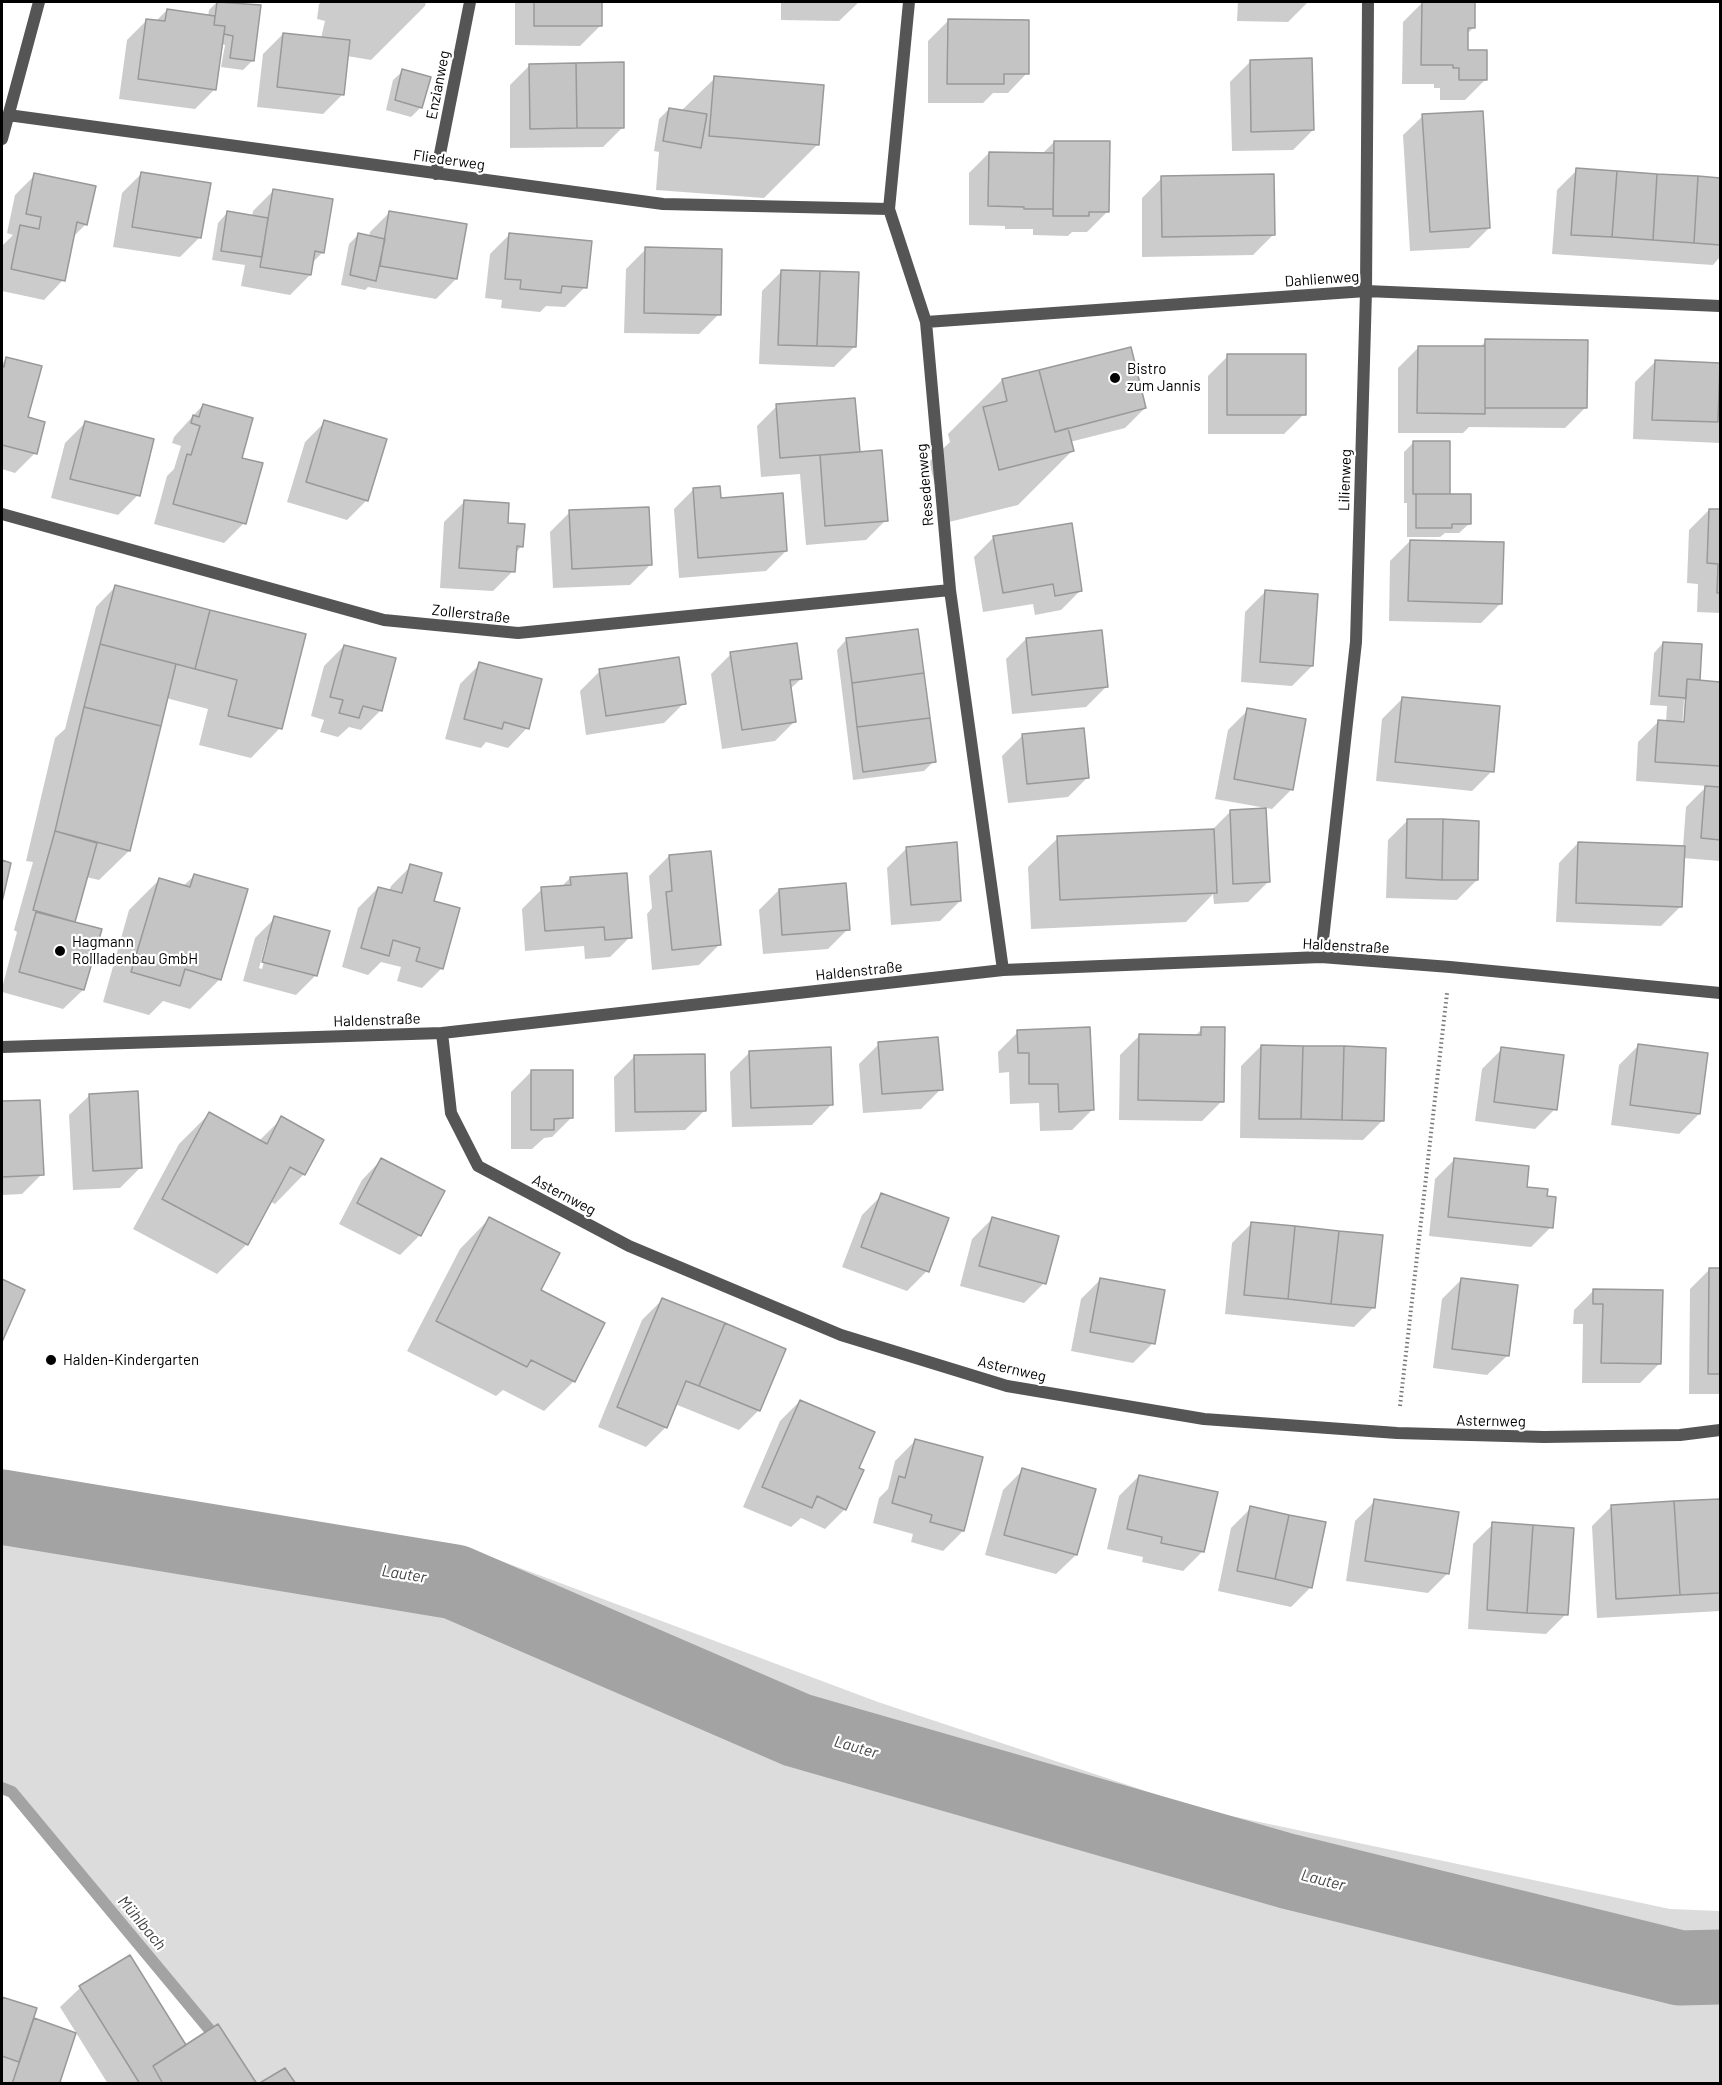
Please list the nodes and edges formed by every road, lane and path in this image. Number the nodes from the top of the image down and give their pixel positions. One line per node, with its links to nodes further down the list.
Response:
1 (39, 2): 5 (street)
2 (470, 2): 7 (street, Enzianweg)
3 (909, 2): 8 (street, Resedenweg)
4 (1368, 2): 9 (street, Lilienweg)
5 (8, 116): 6 (street); 7 (street, Fliederweg)
6 (2, 139)
7 (436, 174): 8 (street, Fliederweg)
8 (889, 209): 11 (street, Resedenweg)
9 (1366, 291): 10 (street, Dahlienweg); 11 (street, Dahlienweg); 14 (street, Lilienweg)
10 (1720, 306)
11 (926, 322): 13 (street, Resedenweg)
12 (2, 514): 13 (street, Zollerstraße)
13 (950, 590): 16 (street, Resedenweg)
14 (1321, 957): 15 (street, Haldenstraße); 16 (street, Haldenstraße)
15 (1450, 967): 17 (street, Haldenstraße); 21 (path)
16 (1004, 970): 18 (street, Haldenstraße)
17 (1720, 993)
18 (441, 1033): 19 (street, Haldenstraße); 21 (street, Asternweg)
19 (2, 1047)
20 (1720, 1431): 21 (street, Asternweg)
21 (1397, 1433)

